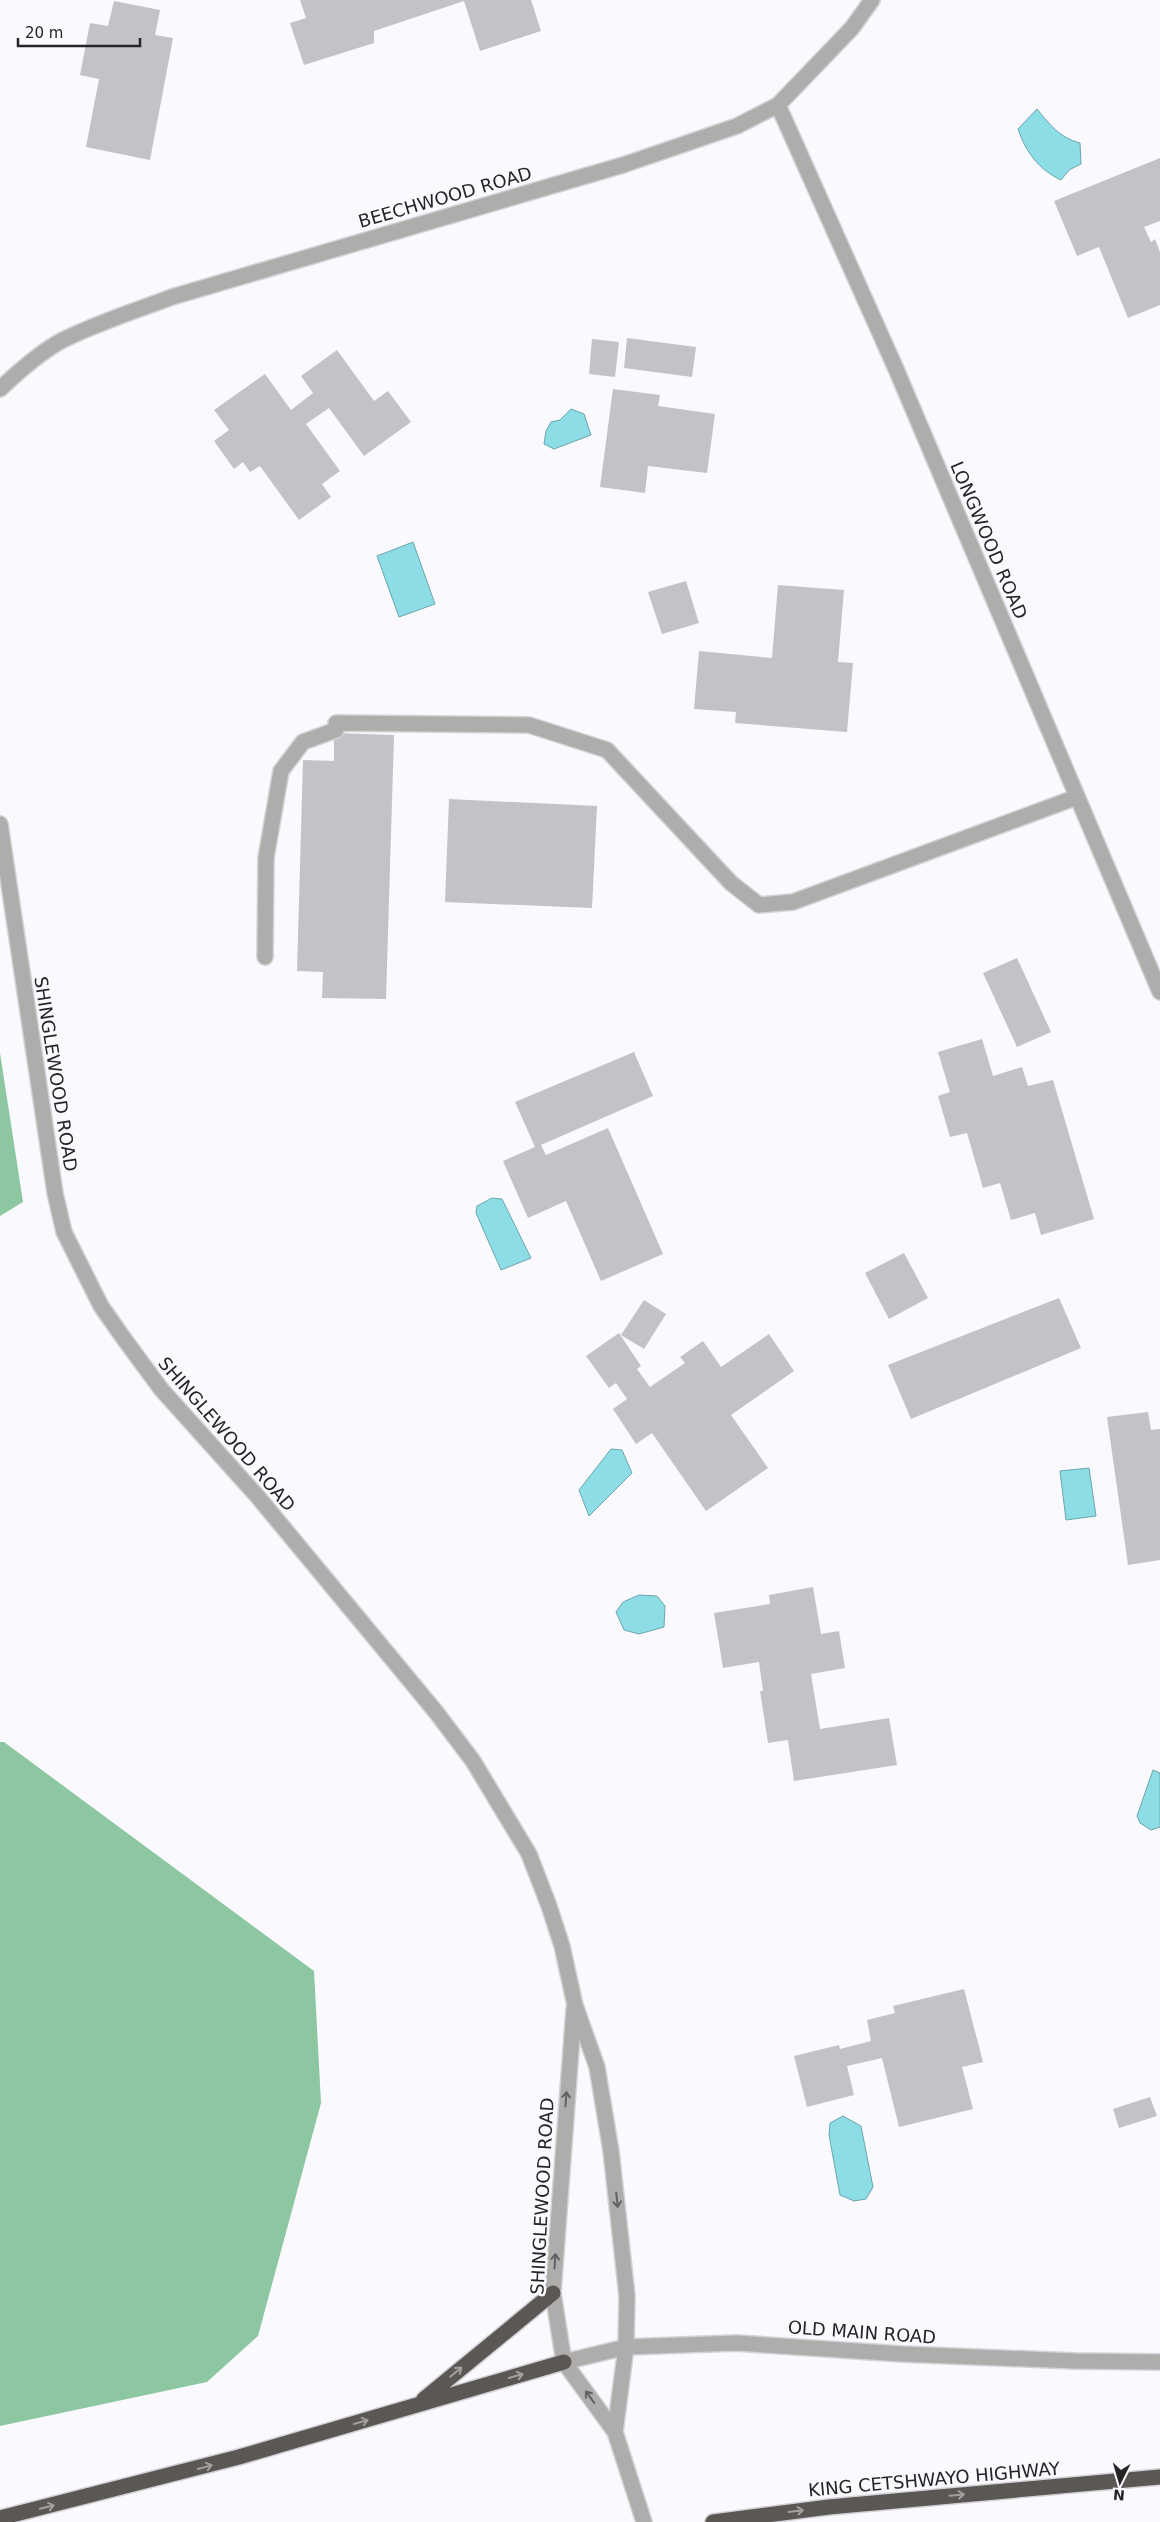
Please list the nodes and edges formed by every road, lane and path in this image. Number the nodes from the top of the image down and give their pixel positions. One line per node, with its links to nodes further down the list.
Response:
1 (872, 0): 2 (street, BEECHWOOD ROAD)
2 (778, 106): 3 (street, BEECHWOOD ROAD); 4 (street, LONGWOOD ROAD)
3 (0, 389)
4 (1077, 797): 6 (street); 7 (street, LONGWOOD ROAD)
5 (0, 824): 8 (street, SHINGLEWOOD ROAD)
6 (265, 957)
7 (1160, 992)
8 (575, 2005): 9 (street, SHINGLEWOOD ROAD, one-way to 8); 10 (street, SHINGLEWOOD ROAD, one-way to 10)
9 (553, 2293): 11 (street, SHINGLEWOOD ROAD); 13 (highway, one-way to 9)
10 (626, 2347): 11 (street, OLD MAIN ROAD); 12 (street, OLD MAIN ROAD); 14 (street, SHINGLEWOOD ROAD)
11 (564, 2362): 13 (highway, one-way to 11); 14 (street, SHINGLEWOOD ROAD, one-way to 11)
12 (1160, 2362)
13 (419, 2404): 16 (highway, one-way to 13)
14 (615, 2432): 17 (street, SHINGLEWOOD ROAD)
15 (1160, 2477): 18 (highway, KING CETSHWAYO HIGHWAY, one-way to 15)
16 (0, 2518)
17 (644, 2522)
18 (713, 2522)

